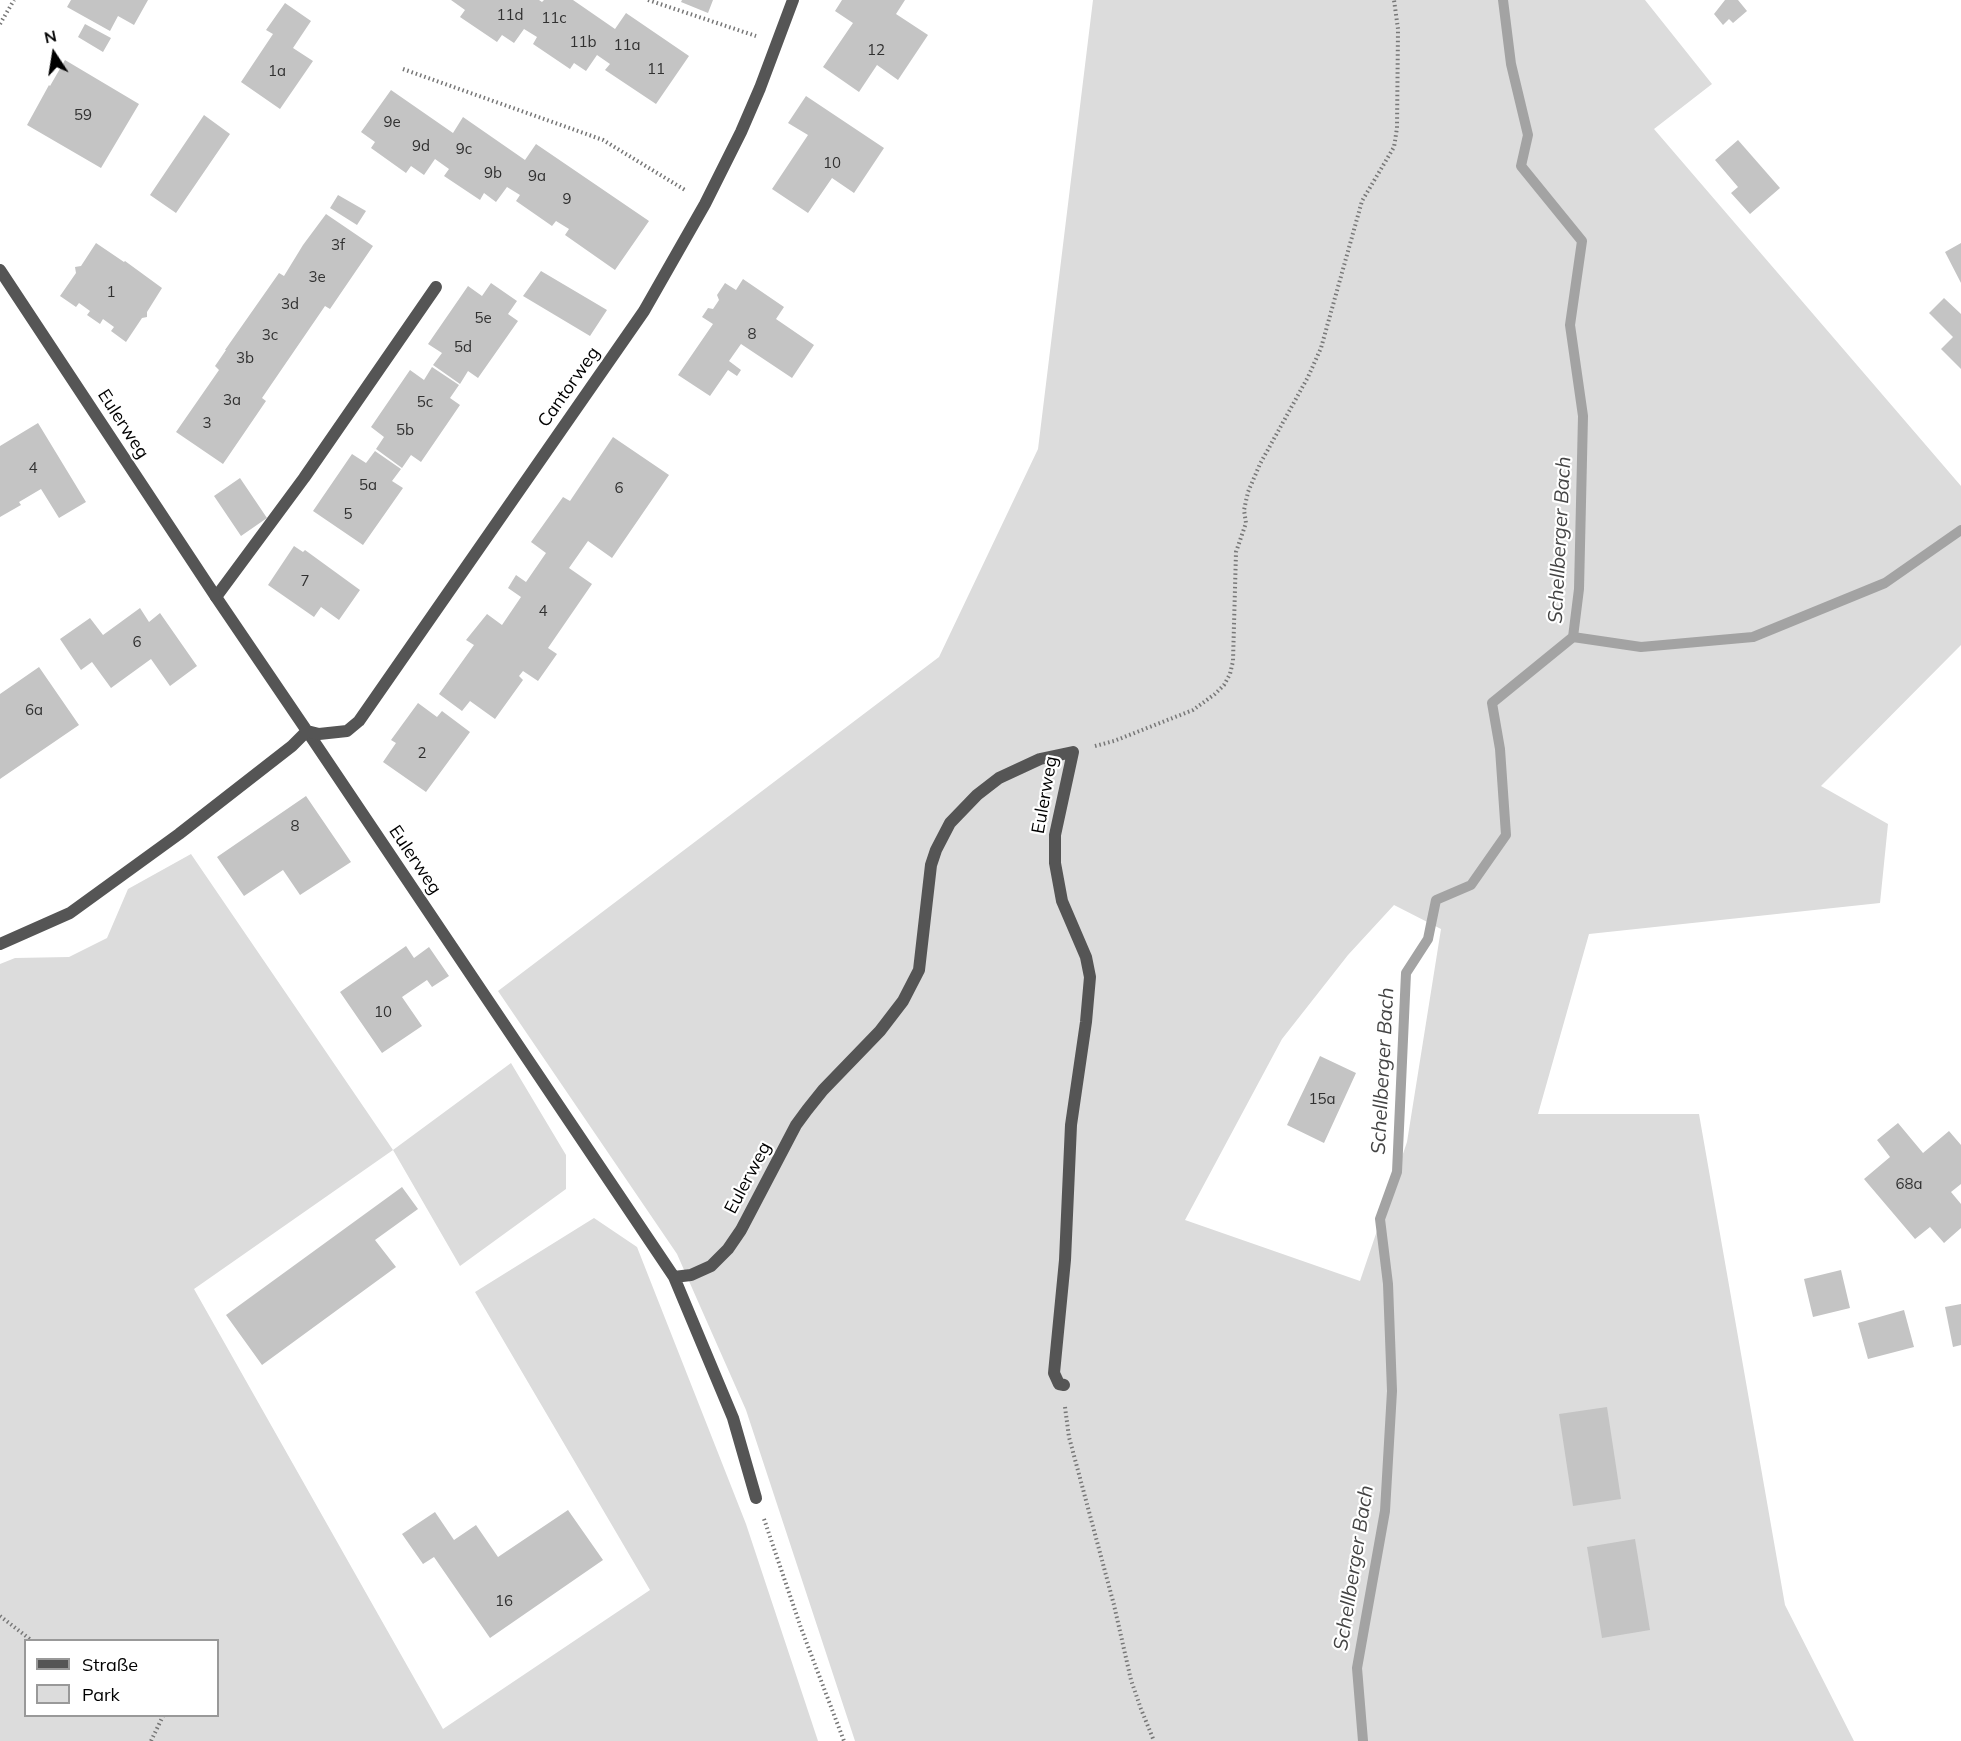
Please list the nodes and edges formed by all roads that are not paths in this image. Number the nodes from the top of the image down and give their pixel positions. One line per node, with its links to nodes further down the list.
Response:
1 (793, 0): 5 (street, Cantorweg)
2 (0, 270): 4 (street, Eulerweg)
3 (436, 287): 4 (street)
4 (216, 597): 5 (street, Eulerweg)
5 (307, 731): 6 (street); 7 (street, Eulerweg)
6 (0, 944)
7 (674, 1277): 8 (street, Eulerweg); 9 (street, Eulerweg)
8 (1064, 1385)
9 (756, 1498)

